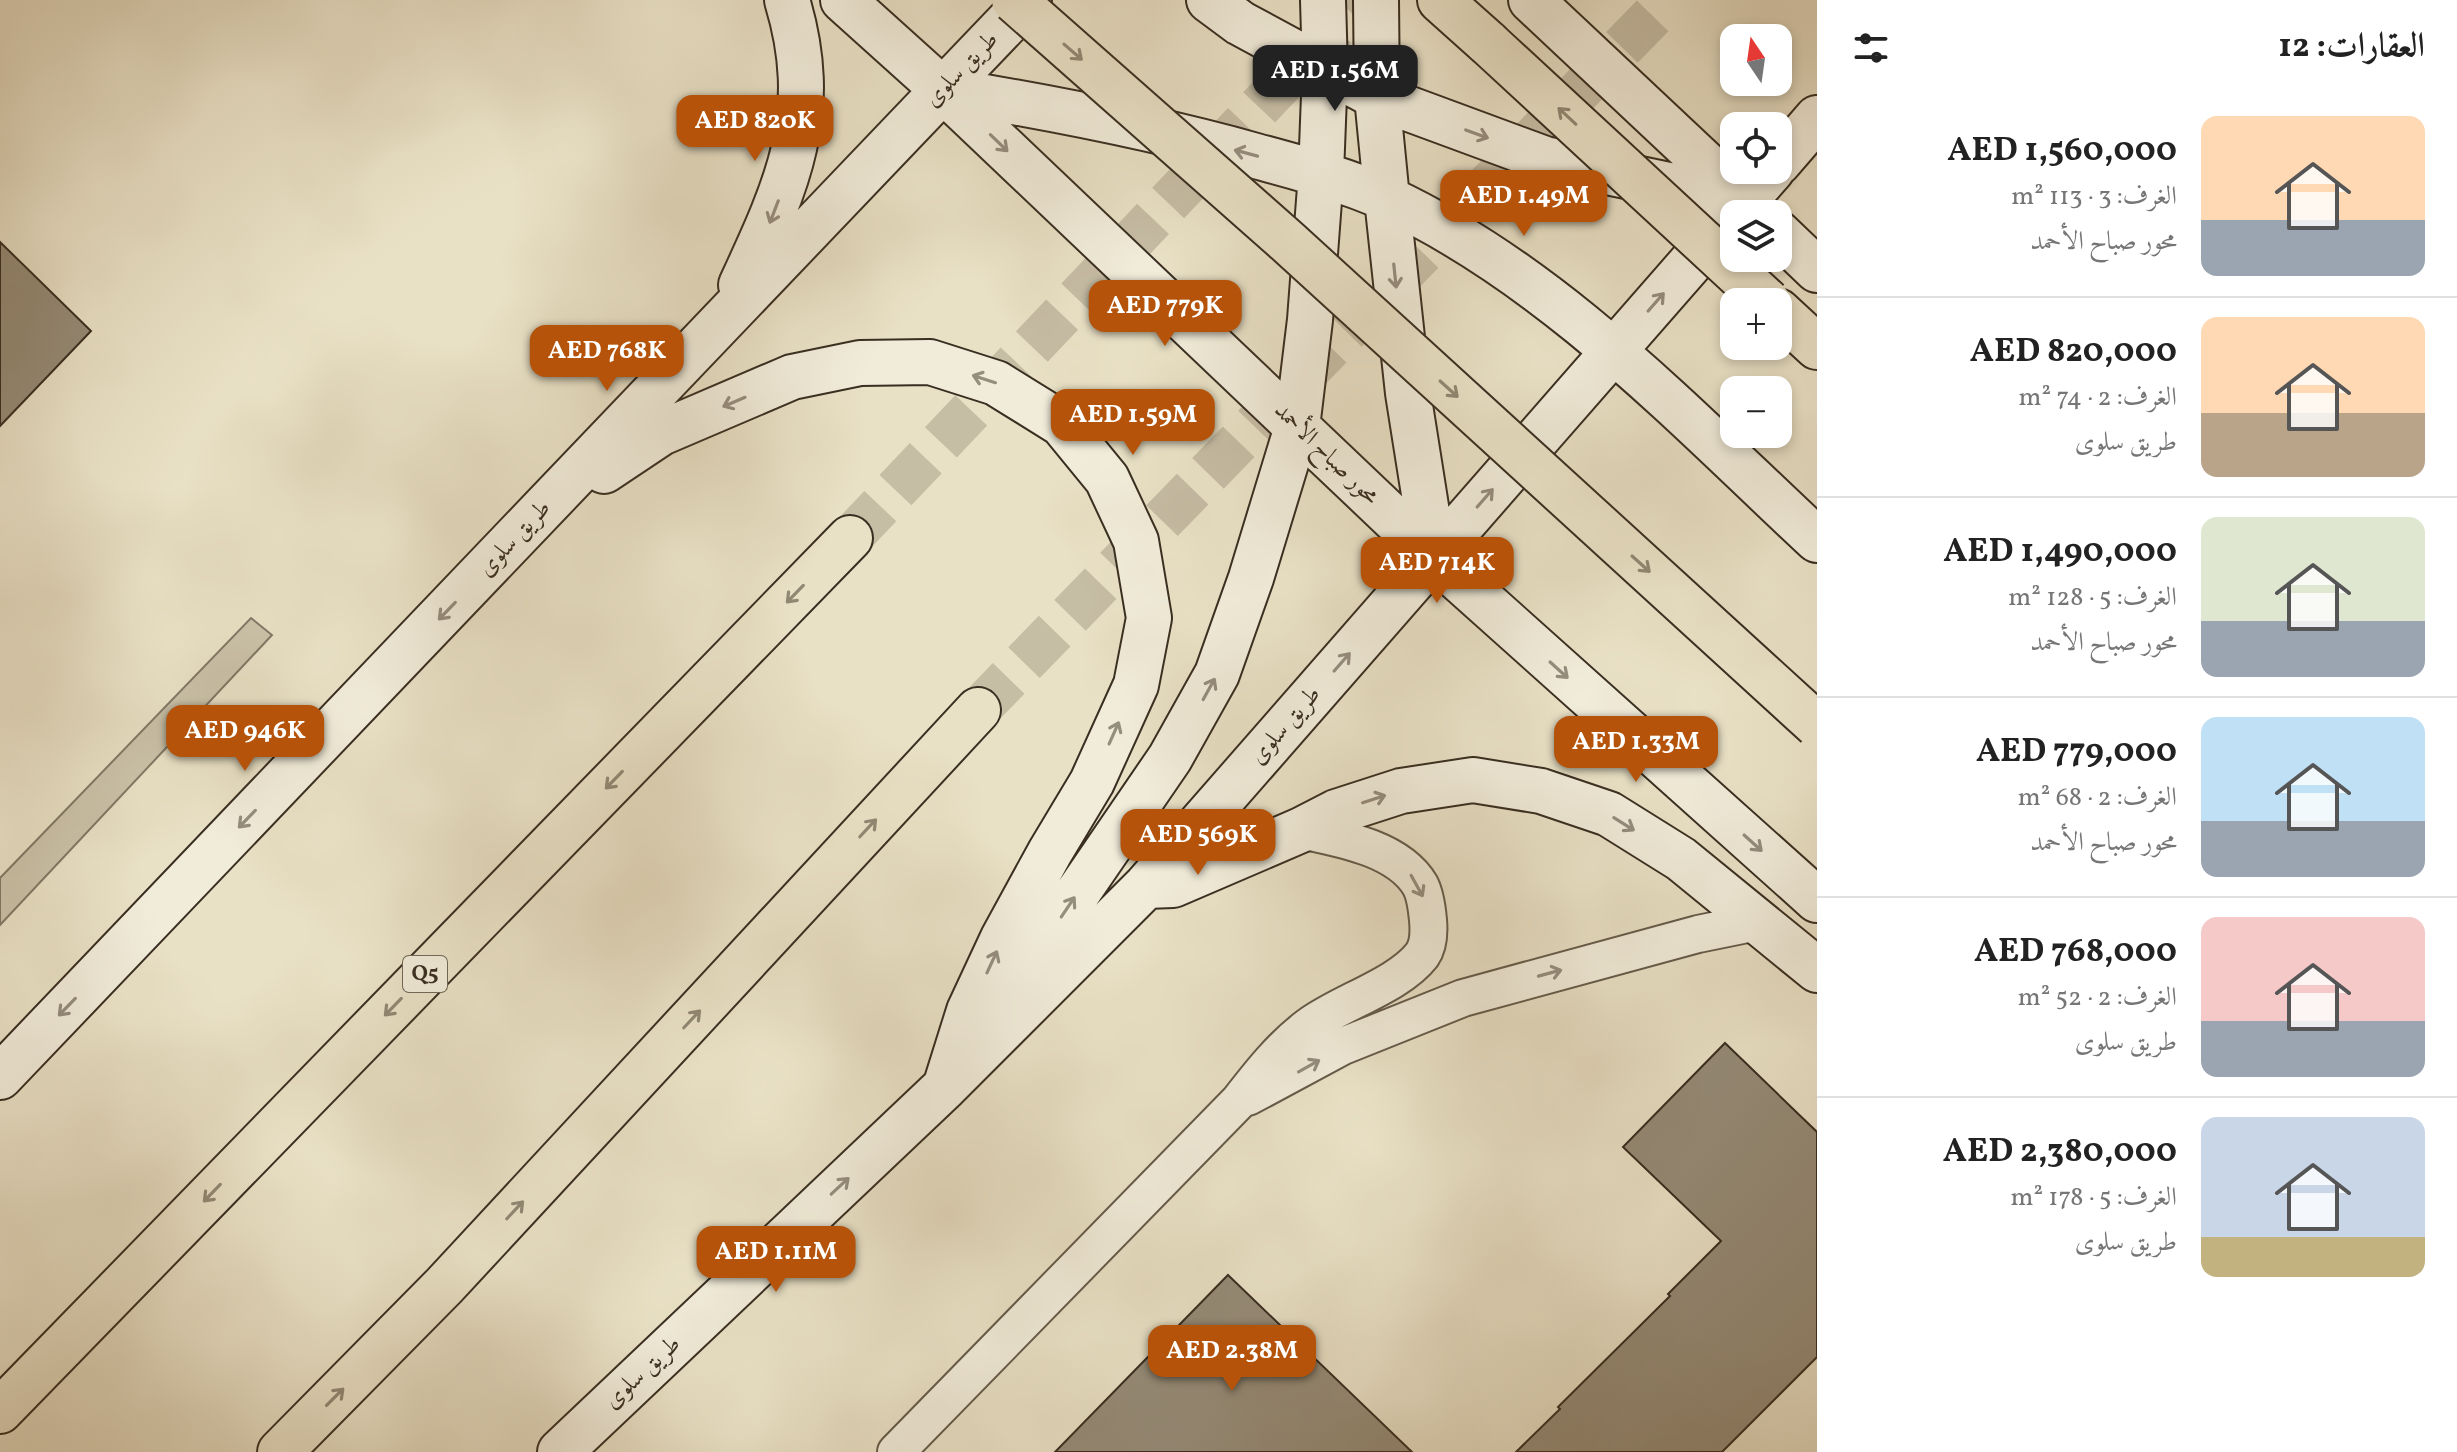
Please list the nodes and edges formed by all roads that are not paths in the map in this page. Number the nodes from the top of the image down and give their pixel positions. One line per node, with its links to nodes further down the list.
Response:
1 (787, 0): 21 (main road, one-way to 21)
2 (843, 0): 11 (main road, محور صباح الأحمد)
3 (1014, 0): 31 (highway, one-way to 31, bridge)
4 (1029, 0): 11 (main road, طريق سلوى)
5 (1209, 0): 10 (main road)
6 (1323, 0): 10 (main road)
7 (1376, 0): 12 (main road)
8 (1440, 0): 20 (highway, one-way to 8, bridge)
9 (1531, 0): 16 (main road)
10 (1325, 69): 12 (main road); 15 (main road)
11 (943, 90): 15 (main road, one-way to 11); 21 (main road, طريق سلوى); 25 (main road, محور صباح الأحمد, one-way to 25)
12 (1377, 97): 16 (main road, one-way to 16); 17 (main road)
13 (1817, 118): 14 (main road)
14 (1792, 147)
15 (1321, 174): 17 (main road); 25 (main road)
16 (1759, 195): 24 (main road, طريق سلوى, one-way to 16)
17 (1387, 199): 24 (main road); 29 (main road, one-way to 29)
18 (1792, 246): 19 (main road)
19 (1817, 270)
20 (1753, 288)
21 (724, 320): 26 (main road, طريق سلوى)
22 (1792, 324): 23 (highway)
23 (1817, 347)
24 (1613, 352): 28 (main road); 29 (main road, طريق سلوى, one-way to 24)
25 (1297, 427): 29 (main road, محور صباح الأحمد); 38 (main road, one-way to 25)
26 (539, 514): 37 (main road, طريق سلوى, one-way to 37); 38 (main road, one-way to 26)
27 (850, 538): 40 (highway, Q5, one-way to 40)
28 (1817, 540)
29 (1434, 557): 33 (main road, طريق سلوى, one-way to 29); 34 (main road, محور صباح الأحمد, one-way to 34)
30 (978, 710): 41 (highway, one-way to 30)
31 (1817, 725)
32 (1301, 830): 33 (main road); 35 (main road, one-way to 35); 39 (lane, one-way to 39)
33 (1146, 886): 38 (main road, طريق سلوى)
34 (1817, 900)
35 (1757, 922): 36 (main road); 39 (lane, one-way to 35)
36 (1817, 970)
37 (0, 1077)
38 (945, 1087): 42 (main road, طريق سلوى, one-way to 38)
39 (1239, 1101): 43 (lane)
40 (0, 1411)
41 (280, 1452)
42 (560, 1452)
43 (896, 1452)

